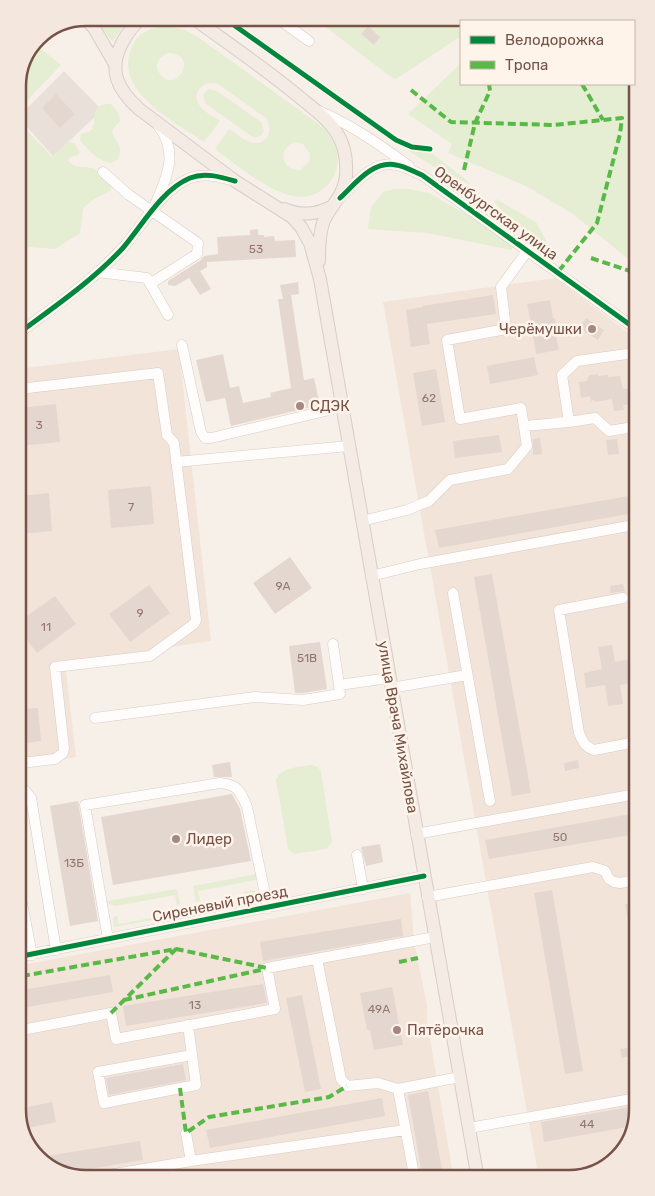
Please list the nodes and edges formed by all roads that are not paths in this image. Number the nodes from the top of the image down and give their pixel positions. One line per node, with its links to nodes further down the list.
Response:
1 (92, 26): 6 (main road)
2 (135, 26): 6 (main road)
3 (203, 26): 7 (main road)
4 (287, 26): 5 (street)
5 (309, 41)
6 (115, 64): 8 (main road)
7 (315, 109): 10 (street); 12 (main road)
8 (154, 120): 11 (main road); 14 (street)
9 (104, 172): 14 (street)
10 (422, 175): 12 (street, Оренбургская улица); 15 (street, Оренбургская улица)
11 (235, 181): 13 (main road); 14 (street)
12 (336, 202): 13 (main road); 17 (main road, Оренбургская улица)
13 (270, 204): 17 (main road)
14 (152, 210): 16 (street); 18 (street)
15 (528, 250): 20 (street, Оренбургская улица); 27 (street)
16 (97, 272): 18 (street); 21 (street)
17 (320, 279): 25 (main road, улица Врача Михайлова)
18 (150, 284): 19 (street)
19 (168, 315)
20 (629, 323)
21 (26, 328)
22 (182, 344): 25 (street)
23 (629, 354): 26 (street)
24 (26, 388): 30 (street)
25 (342, 407): 29 (main road, улица Врача Михайлова)
26 (569, 422): 27 (street); 28 (street)
27 (524, 426): 31 (street)
28 (629, 428)
29 (349, 446): 30 (street); 31 (main road, улица Врача Михайлова)
30 (176, 462): 42 (street)
31 (362, 521): 33 (main road, улица Врача Михайлова)
32 (629, 526): 33 (street)
33 (371, 576): 38 (main road, улица Врача Михайлова)
34 (453, 593): 37 (street)
35 (623, 598): 41 (street)
36 (333, 644): 39 (street)
37 (468, 675): 38 (street); 45 (street)
38 (390, 683): 39 (street); 46 (main road, улица Врача Михайлова)
39 (339, 685): 40 (street)
40 (96, 718)
41 (629, 743)
42 (26, 762)
43 (26, 792): 55 (street)
44 (629, 795): 46 (street)
45 (490, 801)
46 (416, 834): 48 (main road, улица Врача Михайлова)
47 (356, 855): 50 (street)
48 (424, 876): 50 (street, Сиреневый проезд); 51 (main road, улица Врача Михайлова)
49 (629, 881): 51 (street)
50 (363, 888): 52 (street, Сиреневый проезд)
51 (427, 897): 53 (main road, улица Врача Михайлова)
52 (268, 908): 54 (street, Сиреневый проезд); 54 (street)
53 (434, 937): 57 (street); 61 (main road, улица Врача Михайлова)
54 (108, 939): 55 (street, Сиреневый проезд)
55 (56, 950): 56 (street, Сиреневый проезд)
56 (27, 955)
57 (317, 959): 58 (street); 62 (street)
58 (188, 1025): 59 (street); 60 (street)
59 (26, 1029)
60 (192, 1055): 60 (street)
61 (460, 1078): 62 (street); 64 (main road, улица Врача Михайлова)
62 (398, 1089): 65 (street)
63 (629, 1099): 64 (street)
64 (469, 1128): 70 (main road, улица Врача Михайлова)
65 (405, 1130): 67 (street); 69 (street)
66 (186, 1133): 67 (street)
67 (191, 1161): 68 (street)
68 (139, 1170)
69 (413, 1170)
70 (476, 1170)

